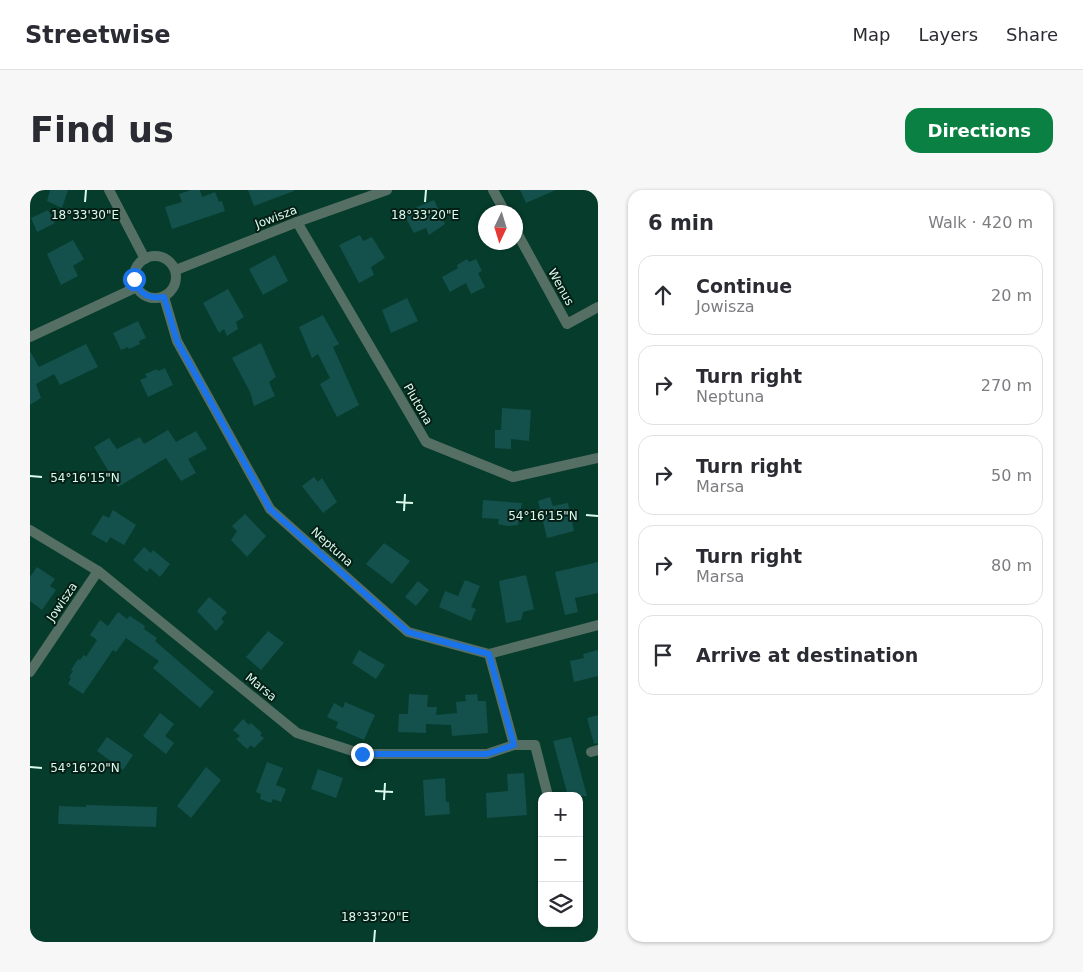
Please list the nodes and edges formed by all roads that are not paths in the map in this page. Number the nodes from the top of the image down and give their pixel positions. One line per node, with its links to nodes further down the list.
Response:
1 (109, 190): 7 (street)
2 (387, 190): 5 (street, Jowisza)
3 (493, 190): 4 (street)
4 (501, 205)
5 (297, 222): 8 (street, Jowisza); 13 (street, Plutona)
6 (523, 244): 11 (street, Wenus)
7 (145, 258): 8 (street); 9 (street)
8 (176, 270): 10 (street)
9 (136, 287): 10 (street); 12 (street)
10 (164, 297): 17 (street, Neptuna)
11 (598, 307)
12 (30, 337)
13 (598, 458)
14 (30, 530): 15 (street, Marsa)
15 (98, 571): 18 (street, Jowisza); 19 (street, Marsa)
16 (598, 625): 17 (street)
17 (489, 654): 19 (street)
18 (30, 672)
19 (514, 745): 20 (street, Marsa)
20 (547, 792)

